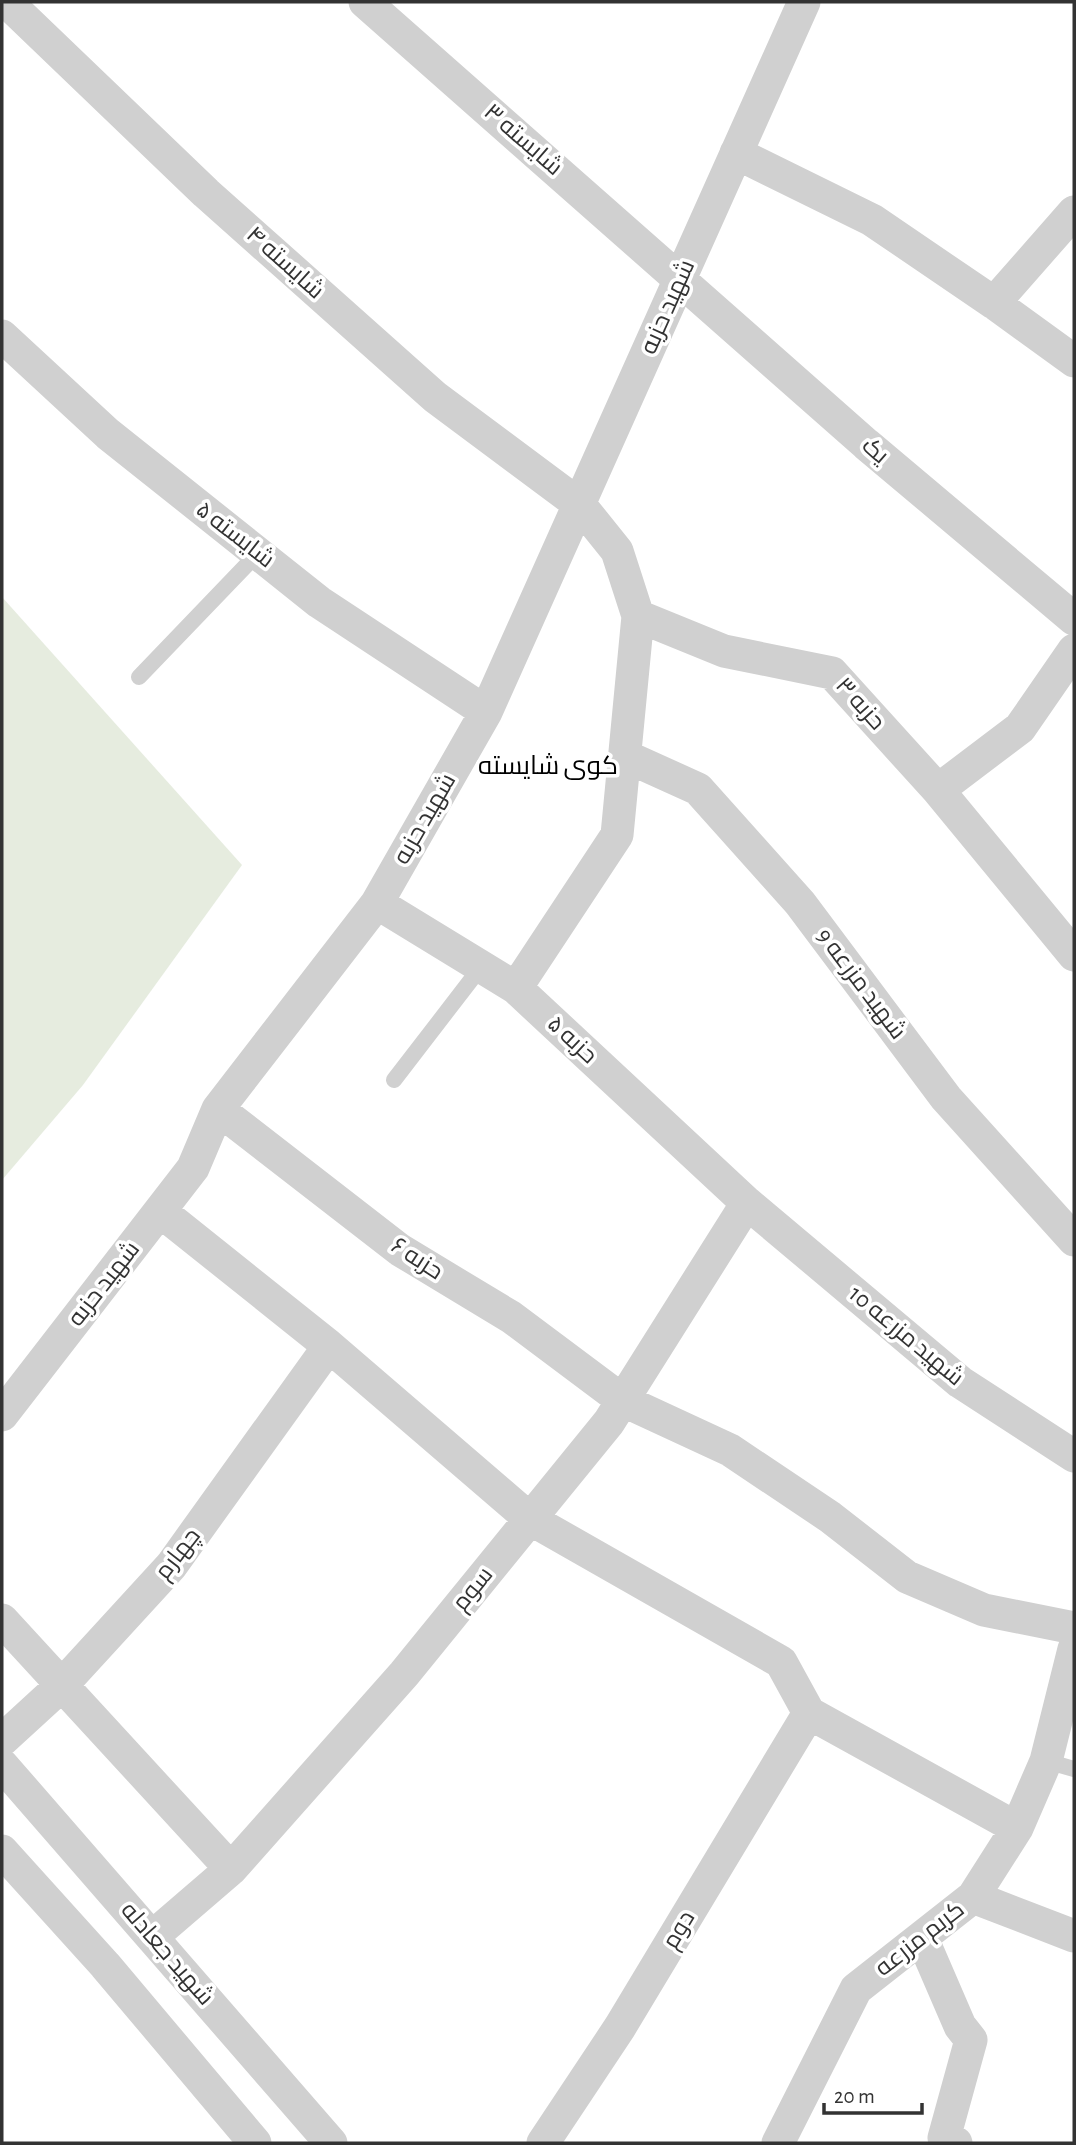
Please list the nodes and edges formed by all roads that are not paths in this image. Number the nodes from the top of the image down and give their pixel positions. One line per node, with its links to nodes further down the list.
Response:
1 (6, 2): 10 (street, شایسته ۴)
2 (365, 2): 6 (street, شایسته ۳)
3 (804, 2): 4 (street, شهید حزبه)
4 (736, 153): 6 (street, شهید حزبه); 7 (street)
5 (1074, 212): 7 (street)
6 (681, 278): 10 (street, شهید حزبه); 13 (street, یک)
7 (994, 303): 9 (street)
8 (2, 337): 11 (street, شایسته ۵)
9 (1074, 361)
10 (580, 505): 12 (street); 16 (street, شهید حزبه)
11 (258, 553): 15 (lane); 16 (street, شایسته ۵)
12 (638, 615): 17 (street); 18 (street, حزبه ۳)
13 (1074, 619)
14 (1074, 649): 18 (street)
15 (139, 677)
16 (486, 712): 19 (street, شهید حزبه)
17 (625, 756): 22 (street); 27 (street, شهید مزرعه 9)
18 (938, 790): 20 (street, حزبه ۳)
19 (377, 902): 21 (street, حزبه ۵); 24 (street, شهید حزبه)
20 (1074, 955)
21 (481, 967): 22 (street, حزبه ۵); 23 (lane)
22 (516, 988): 25 (street, حزبه ۵)
23 (394, 1080)
24 (218, 1109): 26 (street, شهید حزبه); 29 (street, حزبه ۶)
25 (747, 1203): 29 (street, سوم); 31 (street, شهید مزرعه 10)
26 (160, 1211): 28 (street); 30 (street, شهید حزبه)
27 (1074, 1240)
28 (329, 1346): 32 (street); 36 (street, چهارم)
29 (622, 1400): 32 (street, سوم); 34 (street, حزبه ۶)
30 (2, 1415)
31 (1074, 1456)
32 (530, 1519): 37 (street); 43 (street, سوم)
33 (2, 1620): 36 (street)
34 (1074, 1628)
35 (1074, 1648): 40 (street, کریم مزرعه)
36 (61, 1686): 38 (street, چهارم); 43 (street)
37 (809, 1713): 41 (street); 50 (street, دوم)
38 (2, 1740)
39 (2, 1765): 46 (street, شهید جعادله)
40 (1060, 1765): 41 (street, کریم مزرعه)
41 (1017, 1828): 44 (street, کریم مزرعه)
42 (2, 1851): 48 (street)
43 (231, 1869): 46 (street, سوم)
44 (973, 1897): 45 (street); 47 (street, کریم مزرعه)
45 (1074, 1936)
46 (152, 1937): 49 (street, شهید جعادله)
47 (922, 1938): 51 (street, کریم مزرعه); 52 (street)
48 (255, 2143)
49 (331, 2143)
50 (543, 2143)
51 (778, 2143)
52 (956, 2143)

